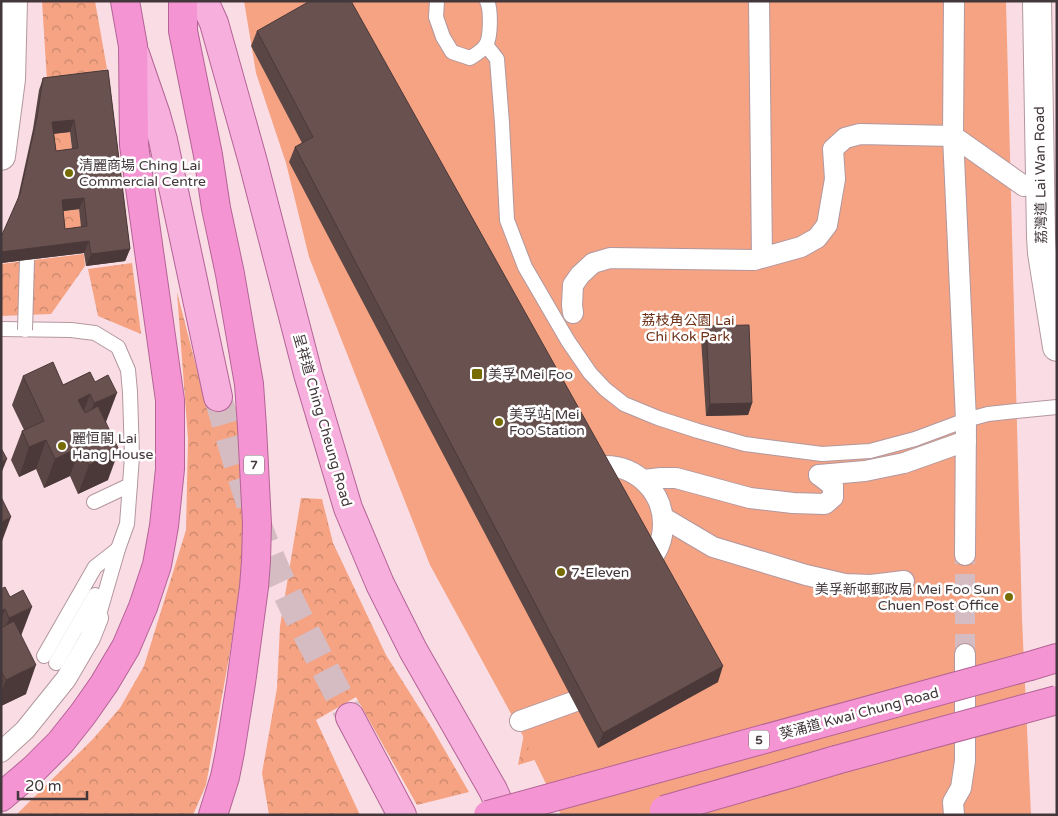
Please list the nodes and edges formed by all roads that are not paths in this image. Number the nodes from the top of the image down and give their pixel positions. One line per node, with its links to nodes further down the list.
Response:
1 (13, 1): 13 (street)
2 (125, 1): 11 (highway)
3 (183, 1): 42 (highway, 7)
4 (204, 1): 45 (main road, 呈祥道 Ching Cheung Road)
5 (437, 1): 10 (lane)
6 (486, 1): 10 (lane)
7 (759, 1): 16 (street)
8 (954, 1): 12 (street)
9 (1043, 4): 20 (street, 荔灣道 Lai Wan Road)
10 (486, 45): 23 (lane)
11 (133, 46): 21 (main road); 41 (highway)
12 (953, 136): 14 (street); 16 (street); 23 (street)
13 (1, 156)
14 (1024, 186)
15 (29, 245): 19 (lane, bridge)
16 (762, 257): 17 (street)
17 (573, 313)
18 (1, 329): 19 (lane)
19 (25, 330): 26 (lane)
20 (1057, 347)
21 (218, 397)
22 (1057, 408): 23 (lane)
23 (966, 420): 24 (street)
24 (966, 441): 25 (street); 30 (street)
25 (644, 480): 28 (street); 28 (street)
26 (126, 487): 27 (lane); 29 (lane)
27 (94, 502)
28 (664, 518): 31 (street)
29 (118, 549): 32 (lane); 32 (lane)
30 (966, 555)
31 (904, 581)
32 (95, 600): 35 (lane); 35 (street)
33 (965, 654): 47 (street)
34 (1057, 658): 44 (highway, 葵涌道 Kwai Chung Road / 5, bridge)
35 (55, 666): 40 (street)
36 (609, 677): 39 (street)
37 (1057, 700): 46 (highway, bridge)
38 (350, 717): 43 (main road)
39 (520, 722)
40 (1, 752)
41 (1, 797)
42 (213, 815)
43 (402, 815)
44 (488, 815)
45 (504, 815)
46 (649, 815)
47 (954, 815)

